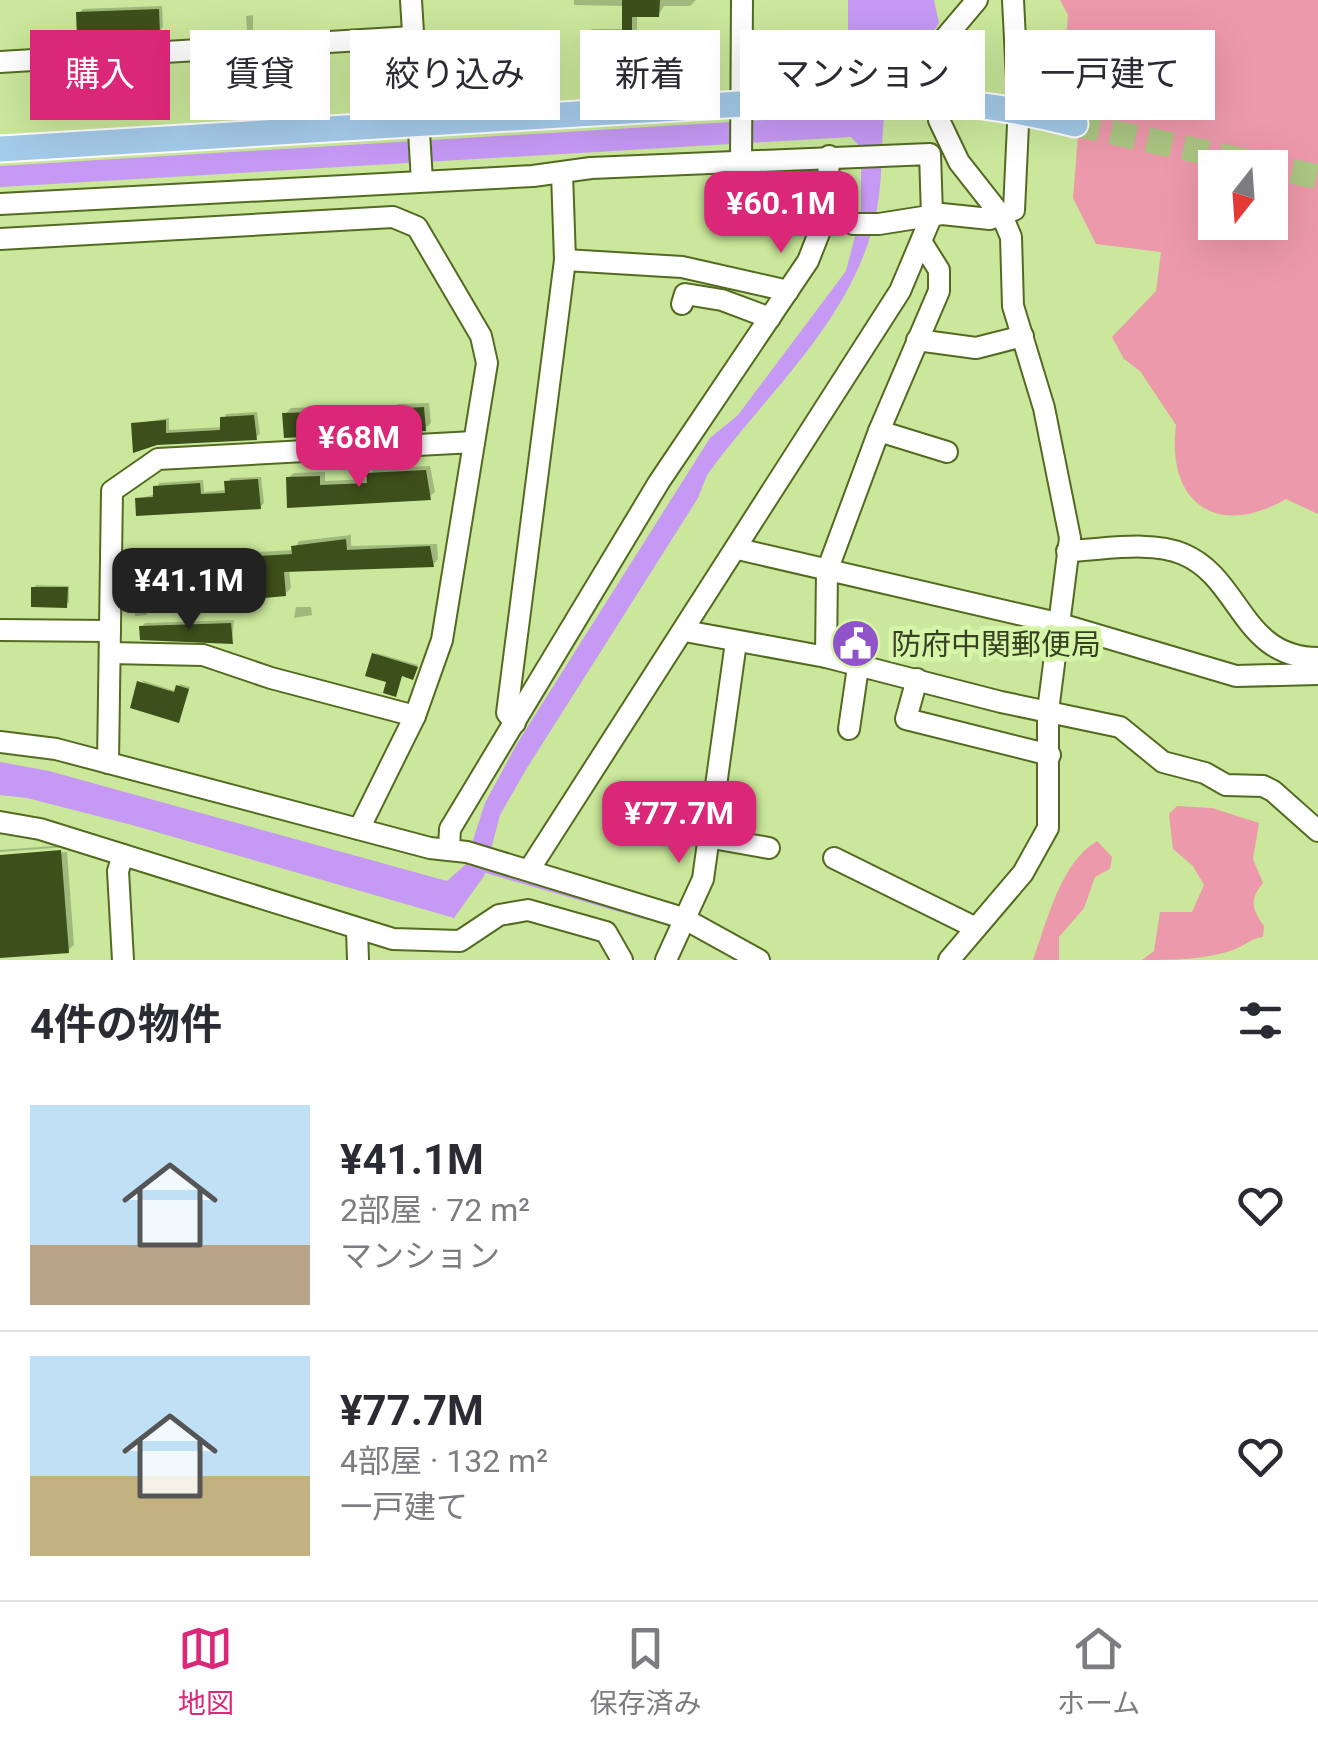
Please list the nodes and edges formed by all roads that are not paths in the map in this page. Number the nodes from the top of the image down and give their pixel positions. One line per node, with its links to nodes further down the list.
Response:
1 (410, 0): 5 (street)
2 (742, 0): 6 (street)
3 (977, 0): 7 (street)
4 (1013, 0): 8 (street)
5 (412, 30)
6 (741, 30)
7 (952, 30)
8 (1015, 30)
9 (350, 41): 10 (street)
10 (0, 62)
11 (985, 105): 17 (main road)
12 (740, 112): 16 (main road)
13 (419, 120): 16 (street)
14 (740, 120): 21 (street)
15 (941, 120): 27 (street)
16 (419, 124): 19 (main road); 23 (street)
17 (1075, 124)
18 (1018, 125): 27 (street)
19 (0, 149)
20 (829, 156): 21 (street); 25 (street); 26 (street)
21 (741, 158): 22 (street)
22 (562, 174): 23 (street); 30 (street)
23 (422, 177): 24 (street)
24 (0, 204)
25 (826, 214): 26 (street); 31 (street)
26 (932, 215): 27 (street); 29 (street)
27 (1003, 218): 34 (street)
28 (0, 238): 37 (street)
29 (922, 243): 35 (street); 39 (street)
30 (565, 260): 31 (street); 55 (street)
31 (788, 291): 33 (street)
32 (682, 304): 33 (street)
33 (770, 318): 55 (street)
34 (1023, 336): 35 (street); 40 (street)
35 (916, 340): 36 (street)
36 (879, 431): 38 (street); 41 (street)
37 (474, 442): 45 (street); 54 (street)
38 (947, 452)
39 (738, 549): 41 (street); 44 (street)
40 (1067, 551): 42 (street); 49 (street)
41 (827, 571): 42 (street); 48 (street)
42 (1057, 623): 51 (street); 53 (street)
43 (0, 630): 45 (street)
44 (685, 631): 46 (street); 68 (street)
45 (110, 632): 47 (street)
46 (736, 642): 48 (street); 63 (street)
47 (110, 654): 54 (street); 59 (street)
48 (826, 656): 50 (street)
49 (1318, 658)
50 (858, 667): 52 (street); 56 (street)
51 (1318, 674)
52 (917, 680): 53 (street); 58 (street)
53 (1048, 711): 58 (street); 62 (street)
54 (415, 716): 61 (street)
55 (515, 724): 65 (street)
56 (849, 729)
57 (0, 742): 59 (street)
58 (1050, 755): 70 (street)
59 (108, 763): 61 (street)
60 (0, 822): 66 (street)
61 (359, 829): 65 (street)
62 (1318, 831)
63 (707, 837): 64 (street); 69 (street)
64 (769, 848)
65 (458, 850): 68 (street)
66 (123, 855): 71 (street); 72 (street)
67 (834, 858): 70 (street)
68 (529, 870): 69 (street)
69 (683, 918): 75 (street); 76 (street)
70 (976, 928): 77 (street)
71 (357, 929): 73 (street); 74 (street)
72 (123, 960)
73 (358, 960)
74 (622, 960)
75 (666, 960)
76 (759, 960)
77 (948, 960)

